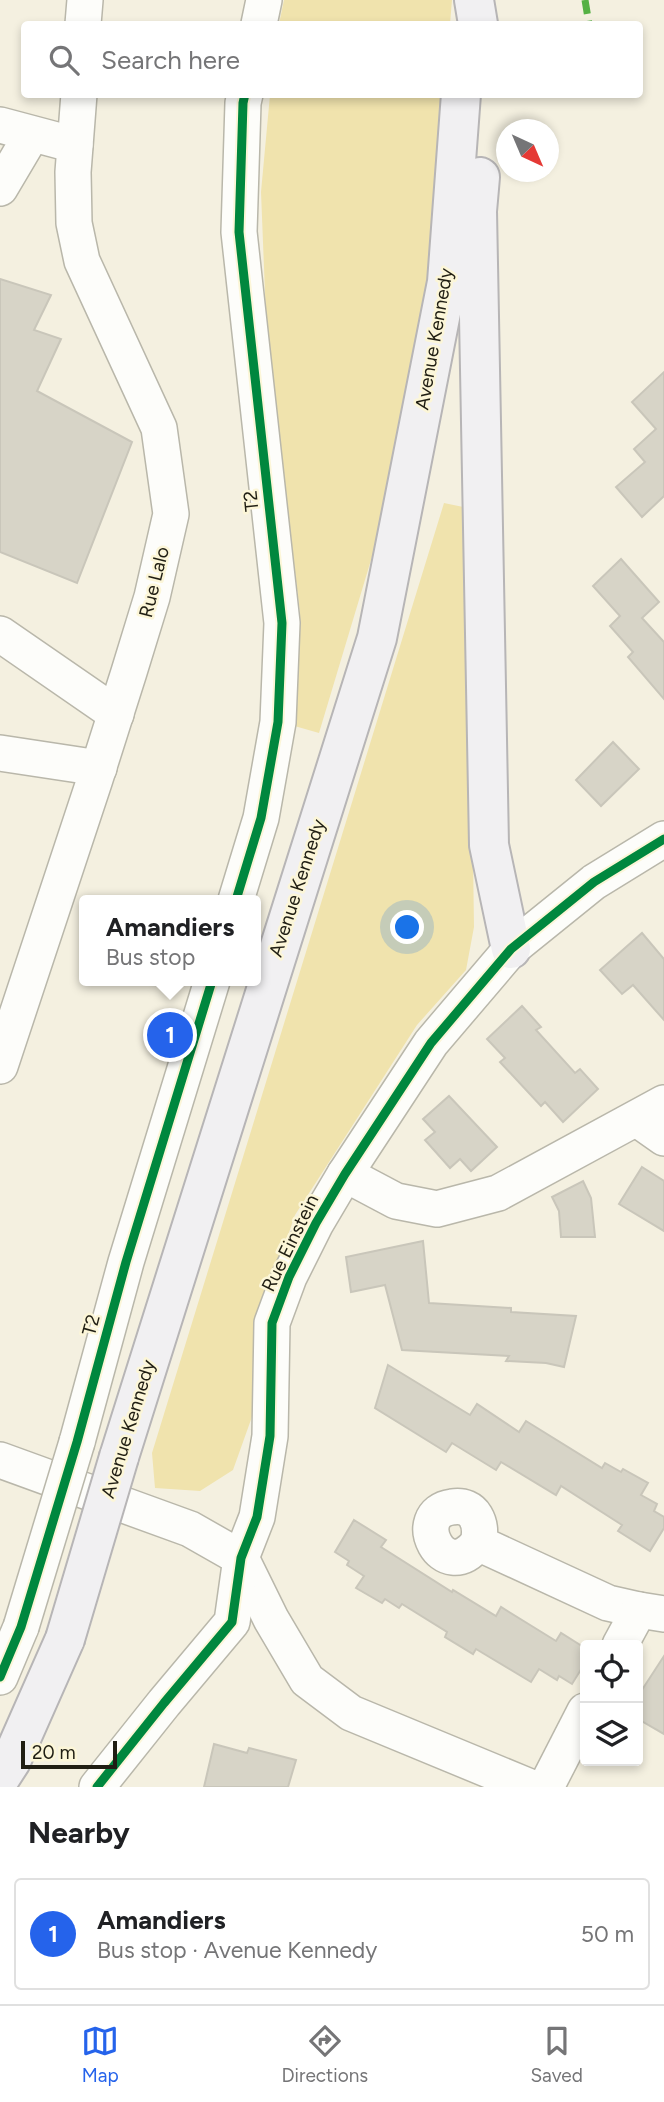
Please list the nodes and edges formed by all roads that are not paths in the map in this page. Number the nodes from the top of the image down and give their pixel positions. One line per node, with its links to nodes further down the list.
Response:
1 (85, 0): 5 (street)
2 (264, 0): 6 (street)
3 (469, 0): 7 (main road)
4 (474, 0): 8 (main road)
5 (83, 21)
6 (260, 21)
7 (467, 21)
8 (478, 21)
9 (79, 98): 14 (street, Rue Lalo)
10 (244, 98): 21 (street, T2)
11 (461, 98): 34 (main road, Avenue Kennedy, bridge)
12 (487, 98): 22 (main road)
13 (16, 129): 14 (street); 15 (street)
14 (75, 145): 17 (street, Rue Lalo)
15 (0, 188)
16 (0, 634): 17 (street)
17 (116, 714): 19 (street, Rue Lalo)
18 (0, 753): 19 (street)
19 (99, 768): 24 (street, Rue Lalo)
20 (664, 839): 22 (street, Rue Einstein)
21 (238, 895)
22 (512, 949): 26 (street, Rue Einstein)
23 (210, 986): 32 (street, T2, bridge)
24 (0, 1066)
25 (655, 1120): 26 (street)
26 (345, 1174): 29 (street, Rue Einstein)
27 (0, 1460): 29 (street)
28 (478, 1543): 30 (street)
29 (242, 1558): 35 (street, Rue Einstein); 36 (street)
30 (651, 1612): 31 (street)
31 (625, 1640)
32 (0, 1677)
33 (580, 1721): 37 (street)
34 (0, 1778)
35 (97, 1787)
36 (530, 1787)
37 (546, 1787)

